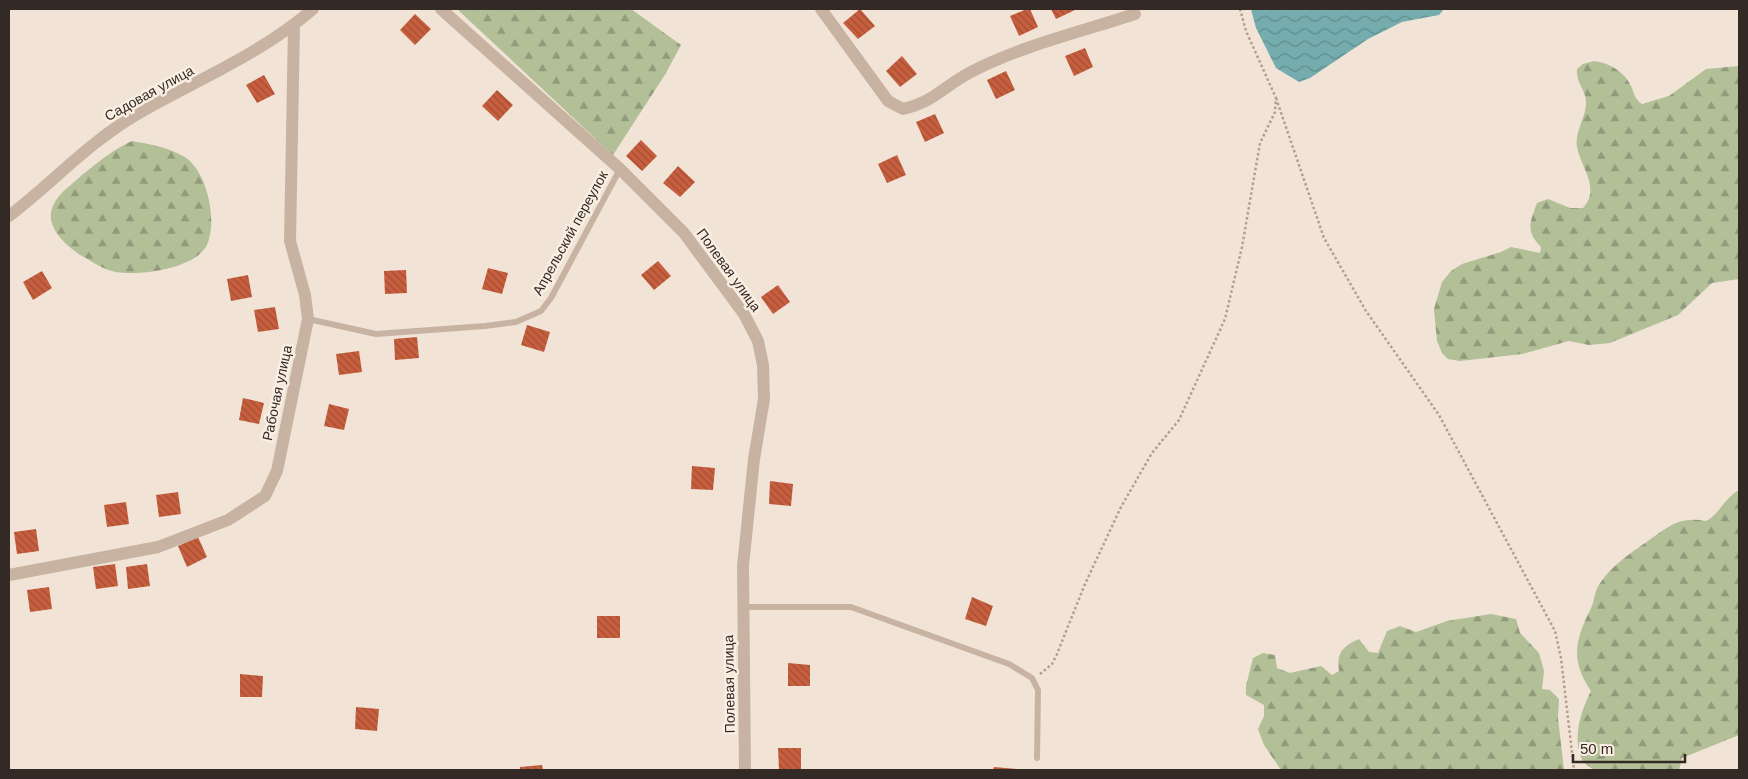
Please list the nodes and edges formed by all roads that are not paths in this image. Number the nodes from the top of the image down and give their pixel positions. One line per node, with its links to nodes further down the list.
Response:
1 (313, 9): 5 (street, Садовая улица)
2 (441, 9): 6 (street, Полевая улица)
3 (821, 9): 4 (street)
4 (1135, 14)
5 (294, 26): 7 (street, Садовая улица); 8 (street, Рабочая улица)
6 (620, 168): 8 (lane, Апрельский переулок); 10 (street, Полевая улица)
7 (9, 216)
8 (308, 319): 9 (street, Рабочая улица)
9 (9, 575)
10 (743, 607): 11 (lane); 12 (street, Полевая улица)
11 (1037, 758)
12 (745, 770)

